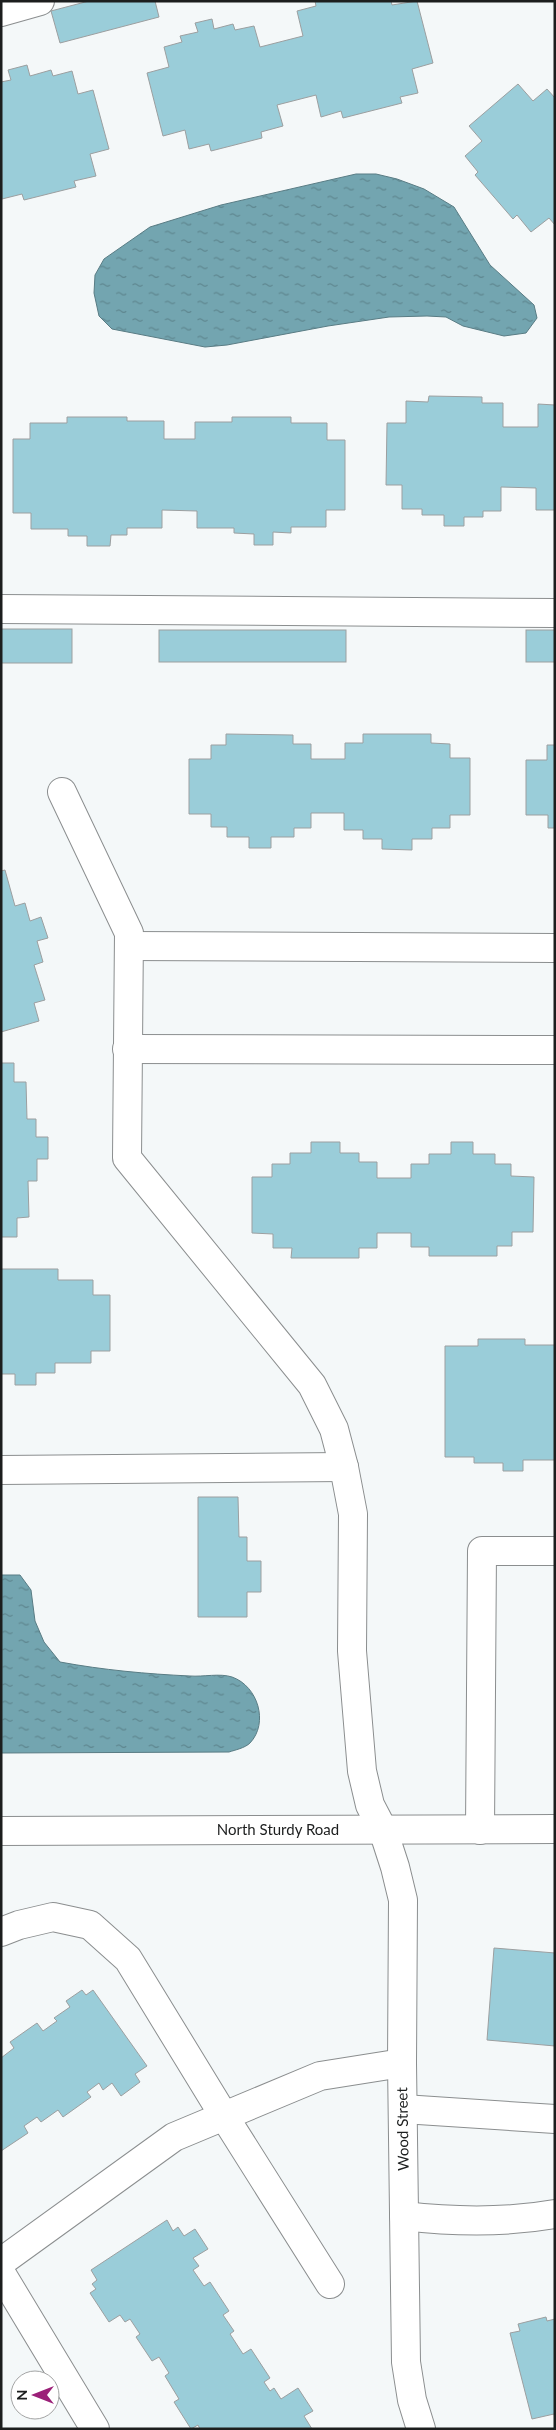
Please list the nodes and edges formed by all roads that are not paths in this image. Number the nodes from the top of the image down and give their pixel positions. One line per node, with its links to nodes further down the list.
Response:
1 (40, 1): 2 (street)
2 (1, 12)
3 (1, 609): 4 (street)
4 (555, 613)
5 (62, 792): 6 (street, Wood Street)
6 (129, 946): 7 (street); 8 (street, Wood Street)
7 (555, 948)
8 (127, 1049): 9 (street); 10 (street, Wood Street)
9 (555, 1050)
10 (344, 1467): 11 (street); 14 (street, Wood Street)
11 (1, 1470)
12 (555, 1551): 15 (street)
13 (555, 1829): 15 (street, North Sturdy Road)
14 (383, 1830): 15 (street, North Sturdy Road); 16 (street, North Sturdy Road); 18 (street, Wood Street)
15 (480, 1830)
16 (1, 1831)
17 (1, 1932): 20 (street)
18 (402, 2063): 19 (street, Wood Street); 20 (street)
19 (403, 2110): 21 (street); 23 (street, Wood Street)
20 (224, 2116): 24 (street); 26 (street)
21 (555, 2119)
22 (555, 2214): 23 (street)
23 (404, 2216): 28 (street, Wood Street)
24 (1, 2262)
25 (1, 2273): 27 (street)
26 (330, 2284)
27 (95, 2429)
28 (421, 2429)

